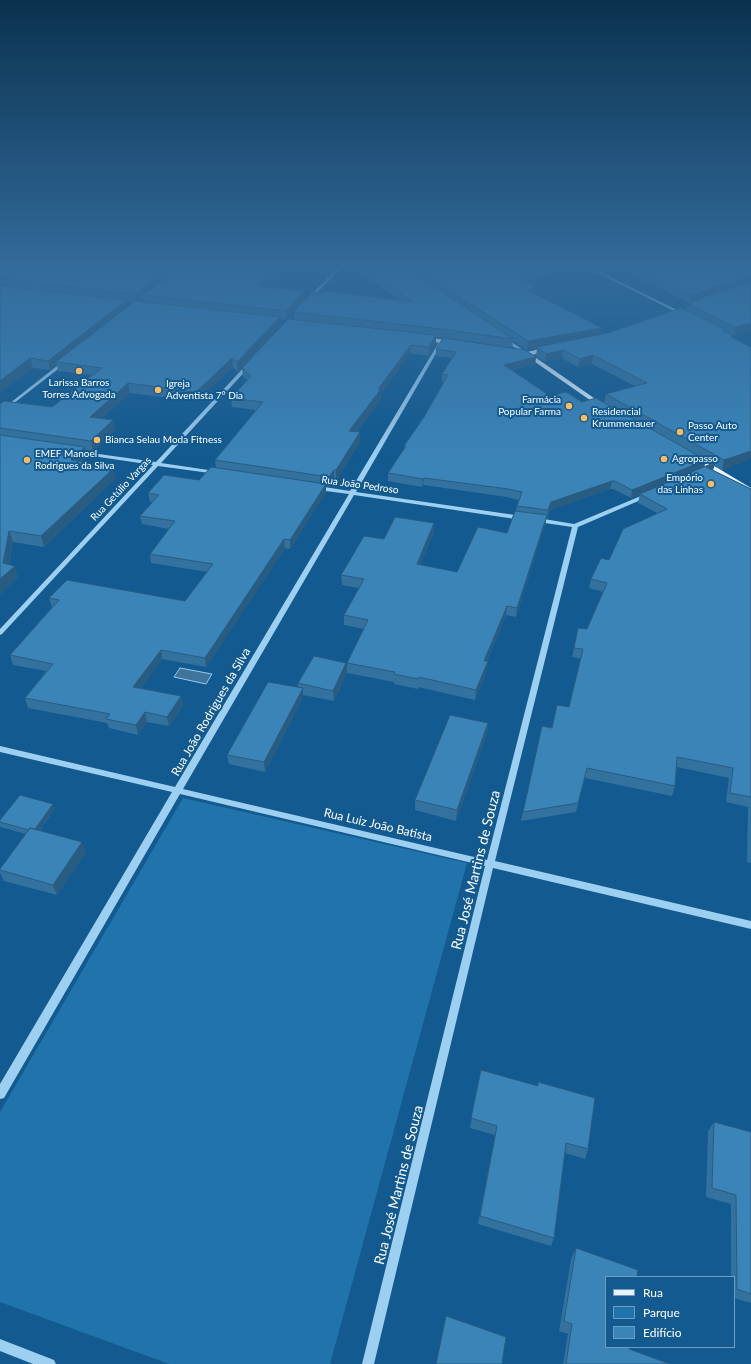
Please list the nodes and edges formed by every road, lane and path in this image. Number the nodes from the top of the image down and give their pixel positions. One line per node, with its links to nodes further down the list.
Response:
1 (499, 335): 7 (street)
2 (418, 338): 3 (main road)
3 (441, 341): 4 (main road); 19 (street, Rua João Rodrigues da Silva)
4 (465, 345)
5 (556, 348): 7 (main road)
6 (511, 352): 7 (main road)
7 (527, 354): 10 (main road)
8 (254, 359): 14 (street, Rua Getúlio Vargas)
9 (68, 360): 11 (street)
10 (607, 409)
11 (0, 414)
12 (71, 451): 14 (street)
13 (687, 454): 17 (main road)
14 (157, 464): 15 (street); 21 (street, Rua Getúlio Vargas)
15 (219, 473)
16 (313, 488): 19 (street, Rua João Pedroso)
17 (751, 491)
18 (654, 492): 20 (street)
19 (352, 493): 20 (street, Rua João Pedroso); 23 (street, Rua João Rodrigues da Silva)
20 (575, 526): 24 (street, Rua José Martins de Souza)
21 (0, 634)
22 (0, 749): 23 (street, Rua Luiz João Batista)
23 (178, 791): 24 (street, Rua Luiz João Batista); 26 (street, Rua João Rodrigues da Silva)
24 (490, 864): 25 (street, Rua Luiz João Batista); 29 (street, Rua José Martins de Souza)
25 (751, 925)
26 (0, 1094)
27 (0, 1345): 28 (street)
28 (50, 1364)
29 (368, 1364)

